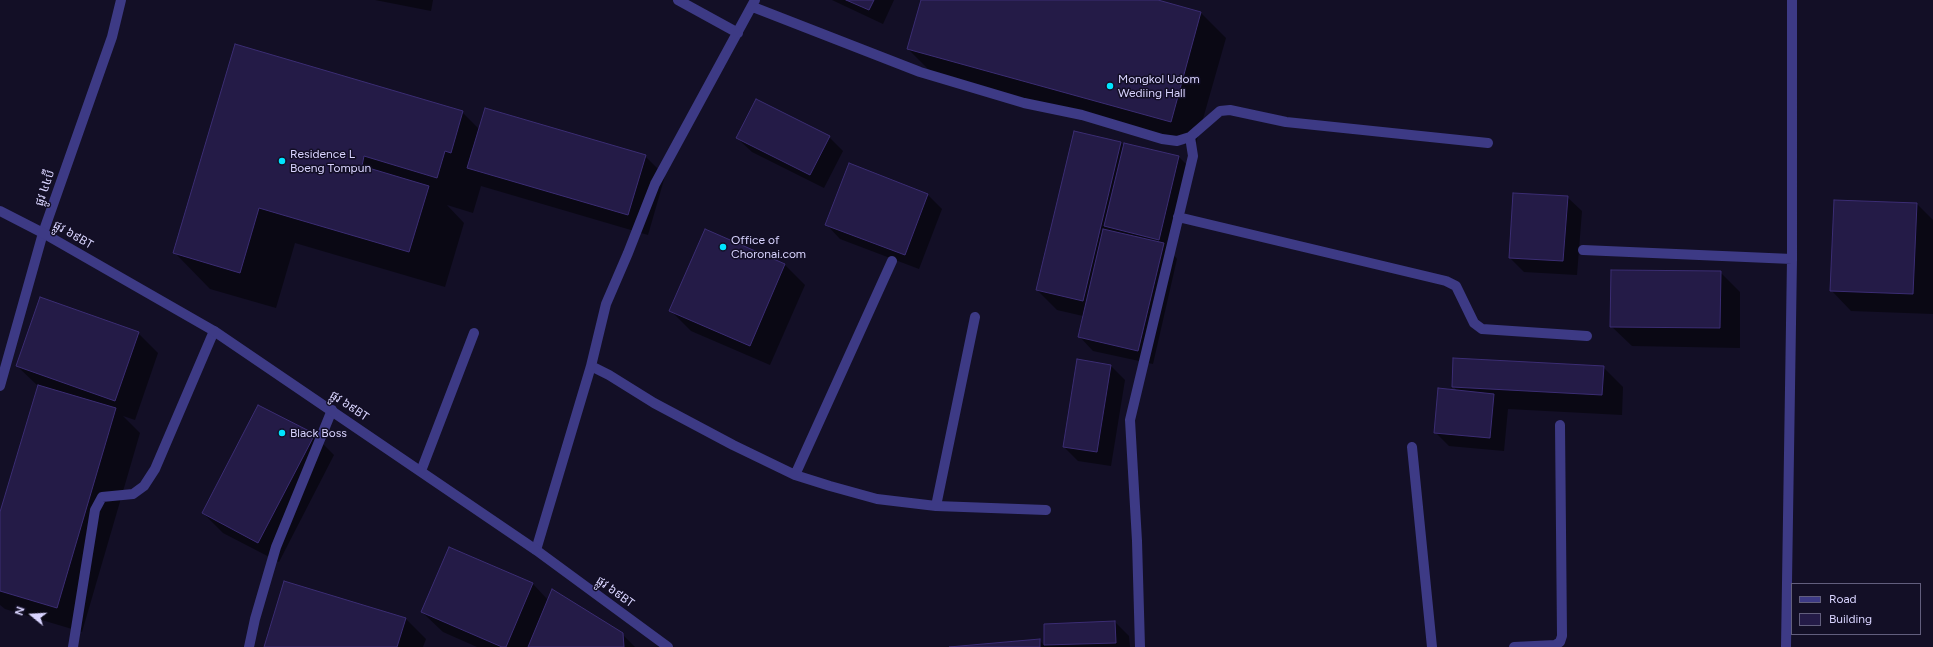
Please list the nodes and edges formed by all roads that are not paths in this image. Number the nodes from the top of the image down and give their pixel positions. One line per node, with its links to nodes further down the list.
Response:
1 (121, 0): 10 (street, ផ្លូវ ៤៤ប៊ី)
2 (678, 0): 5 (street)
3 (1792, 0): 12 (street)
4 (754, 3): 5 (street); 6 (street)
5 (738, 33): 18 (street)
6 (1190, 137): 7 (street); 9 (street)
7 (1488, 143)
8 (0, 210): 10 (street, ផ្លូវ ៦៩BT)
9 (1178, 217): 17 (street); 31 (street)
10 (43, 233): 15 (street, ផ្លូវ ៦៩BT); 19 (street, ផ្លូវ ៤៤ប៊ី)
11 (1583, 250): 12 (street)
12 (1792, 258): 34 (street)
13 (892, 261): 24 (street)
14 (975, 317): 25 (street)
15 (214, 331): 20 (street, ផ្លូវ ៦៩BT); 28 (street)
16 (474, 333): 23 (street)
17 (1587, 336)
18 (591, 366): 24 (street); 27 (street)
19 (0, 386)
20 (332, 410): 23 (street, ផ្លូវ ៦៩BT); 29 (street)
21 (1560, 425): 33 (street)
22 (1412, 447): 32 (street)
23 (421, 471): 27 (street, ផ្លូវ ៦៩BT)
24 (795, 475): 25 (street)
25 (936, 506): 26 (street)
26 (1046, 510)
27 (536, 550): 30 (street, ផ្លូវ ៦៩BT)
28 (73, 647)
29 (249, 647)
30 (668, 647)
31 (1140, 647)
32 (1432, 647)
33 (1514, 647)
34 (1786, 647)

